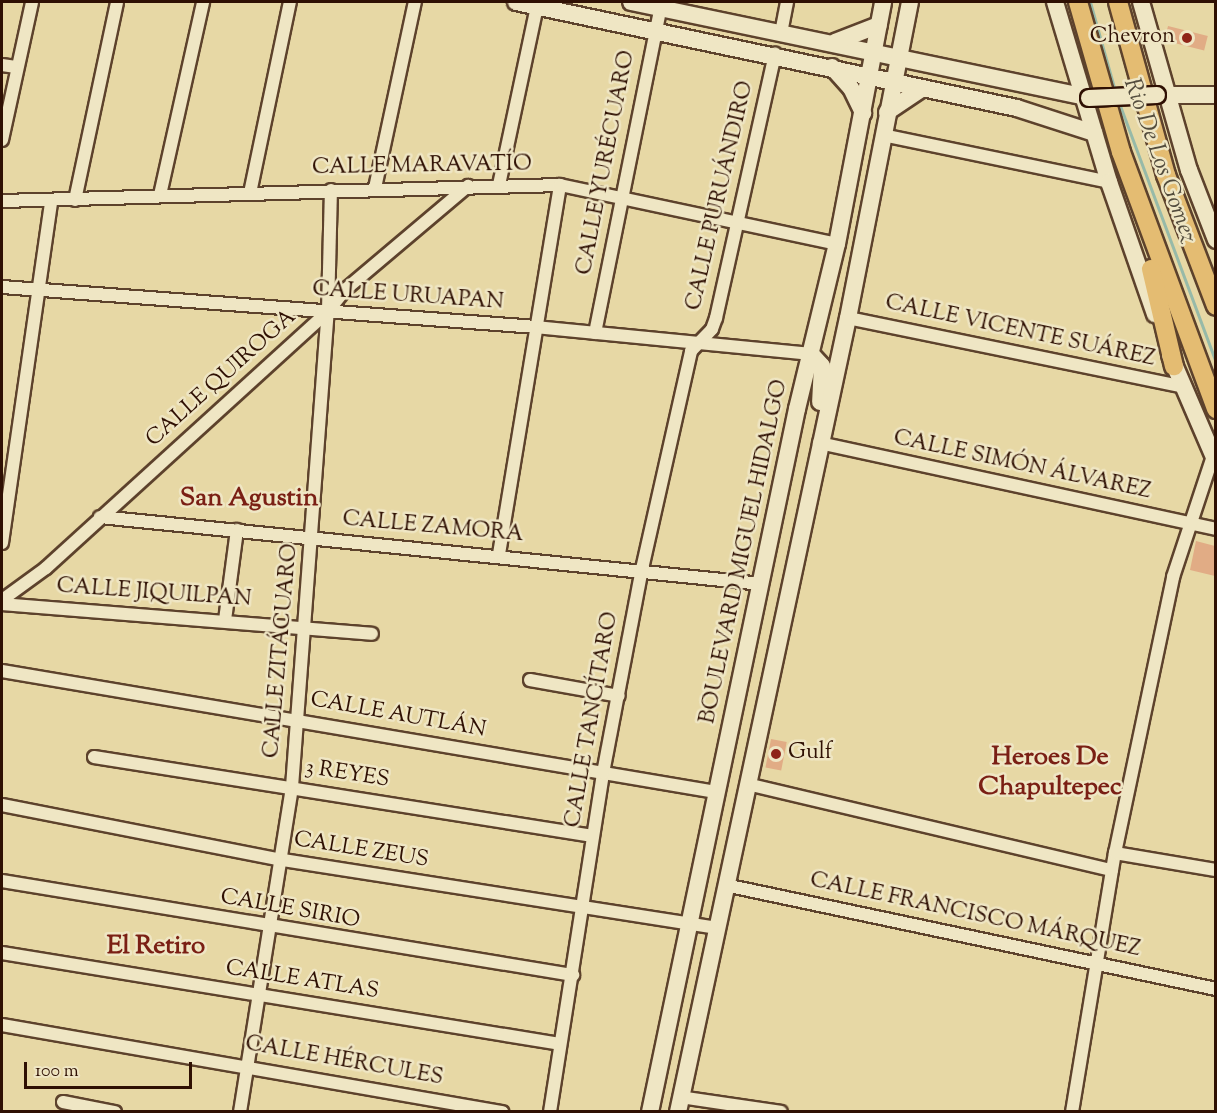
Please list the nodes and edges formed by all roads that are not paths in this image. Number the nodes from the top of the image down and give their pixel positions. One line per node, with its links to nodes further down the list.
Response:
1 (32, 2): 26 (street)
2 (117, 2): 50 (street)
3 (203, 2): 48 (street)
4 (290, 2): 47 (street)
5 (415, 2): 44 (street)
6 (516, 2): 16 (main road)
7 (631, 2): 15 (main road)
8 (788, 2): 19 (street)
9 (883, 2): 17 (main road, BOULEVARD MIGUEL HIDALGO)
10 (910, 2): 23 (main road)
11 (1055, 2): 33 (main road)
12 (1078, 2): 46 (main road)
13 (1118, 2): 54 (main road)
14 (1141, 2): 31 (main road)
15 (662, 5): 18 (street, CALLE YURÉCUARO); 19 (main road)
16 (537, 6): 18 (main road); 41 (street)
17 (879, 25): 20 (main road); 21 (main road, BOULEVARD MIGUEL HIDALGO)
18 (654, 33): 22 (main road); 49 (street, CALLE YURÉCUARO)
19 (781, 33): 20 (main road)
20 (822, 42): 21 (main road)
21 (874, 52): 23 (main road); 27 (main road, BOULEVARD MIGUEL HIDALGO)
22 (776, 54): 25 (main road); 53 (street, CALLE PURUÁNDIRO)
23 (898, 57): 28 (main road); 30 (main road)
24 (2, 65): 26 (street)
25 (832, 66): 27 (main road); 35 (main road)
26 (16, 67): 39 (street)
27 (869, 74): 28 (main road); 35 (main road, BOULEVARD MIGUEL HIDALGO)
28 (893, 80): 29 (main road); 34 (main road)
29 (923, 88): 34 (main road); 36 (main road)
30 (1058, 93): 33 (main road); 36 (main road)
31 (1162, 95): 32 (main road); 33 (main road, bridge); 55 (main road)
32 (1215, 95)
33 (1086, 98): 37 (main road)
34 (887, 112): 38 (main road)
35 (863, 113): 56 (main road, BOULEVARD MIGUEL HIDALGO)
36 (1051, 117): 37 (main road)
37 (1094, 133): 40 (main road)
38 (883, 135): 40 (street); 62 (main road)
39 (2, 140)
40 (1109, 182): 67 (main road)
41 (499, 185): 42 (street, CALLE MARAVATÍO); 43 (street, CALLE MARAVATÍO)
42 (560, 185): 49 (street, CALLE MARAVATÍO); 63 (street)
43 (468, 186): 44 (street, CALLE MARAVATÍO); 61 (street, CALLE QUIROGA)
44 (375, 188): 45 (street, CALLE MARAVATÍO)
45 (331, 190): 47 (street, CALLE MARAVATÍO); 61 (street, CALLE ZITÁCUARO)
46 (1136, 191): 67 (main road); 69 (main road)
47 (250, 193): 48 (street, CALLE MARAVATÍO)
48 (160, 195): 50 (street, CALLE MARAVATÍO)
49 (622, 198): 53 (street, CALLE MARAVATÍO); 64 (street, CALLE YURÉCUARO)
50 (75, 200): 52 (street, CALLE MARAVATÍO)
51 (2, 201): 52 (street, CALLE MARAVATÍO)
52 (51, 202): 59 (street)
53 (737, 221): 56 (street, CALLE MARAVATÍO); 65 (street, CALLE PURUÁNDIRO)
54 (1189, 237): 57 (main road); 60 (main road)
55 (1215, 240)
56 (837, 244): 66 (main road, BOULEVARD MIGUEL HIDALGO)
57 (1215, 280)
58 (2, 287): 59 (street, CALLE URUAPAN)
59 (42, 290): 61 (street, CALLE URUAPAN); 72 (street)
60 (1215, 306)
61 (328, 311): 63 (street, CALLE URUAPAN); 73 (street, CALLE QUIROGA); 77 (street, CALLE ZITÁCUARO)
62 (848, 318): 68 (street, CALLE VICENTE SUÁREZ); 70 (main road)
63 (536, 327): 64 (street, CALLE URUAPAN); 79 (street)
64 (595, 333): 65 (street, CALLE URUAPAN)
65 (698, 342): 66 (street, CALLE URUAPAN); 80 (street, CALLE TANCÍTARO)
66 (811, 354): 70 (main road); 81 (main road, BOULEVARD MIGUEL HIDALGO)
67 (1174, 366): 68 (main road)
68 (1184, 387): 71 (main road)
69 (1215, 409)
70 (820, 437): 74 (street, CALLE SIMÓN ÁLVAREZ); 92 (main road)
71 (1214, 459): 74 (street)
72 (6, 484): 78 (street)
73 (100, 517): 76 (street, CALLE ZAMORA); 82 (street, CALLE QUIROGA)
74 (1188, 524): 75 (street, CALLE SIMÓN ÁLVAREZ); 97 (street)
75 (1215, 529)
76 (237, 530): 77 (street, CALLE ZAMORA); 83 (street)
77 (313, 539): 79 (street, CALLE ZAMORA); 84 (street, CALLE ZITÁCUARO)
78 (2, 543)
79 (499, 554): 80 (street, CALLE ZAMORA)
80 (642, 569): 81 (street, CALLE ZAMORA); 88 (street, CALLE TANCÍTARO)
81 (762, 584): 94 (main road, BOULEVARD MIGUEL HIDALGO)
82 (2, 602): 83 (street, CALLE JIQUILPAN)
83 (225, 620): 84 (street, CALLE JIQUILPAN)
84 (304, 628): 85 (street, CALLE JIQUILPAN); 89 (street, CALLE ZITÁCUARO)
85 (372, 634)
86 (2, 671): 89 (street, CALLE AUTLÁN)
87 (530, 680): 88 (street)
88 (619, 696): 91 (street, CALLE TANCÍTARO)
89 (297, 720): 91 (street, CALLE AUTLÁN); 93 (street, CALLE ZITÁCUARO)
90 (94, 757): 93 (street, 3 REYES)
91 (603, 773): 94 (street, CALLE AUTLÁN); 96 (street, CALLE TANCÍTARO)
92 (747, 784): 99 (street); 102 (main road)
93 (292, 788): 96 (street, 3 REYES); 98 (street, CALLE ZITÁCUARO)
94 (716, 792): 104 (main road, BOULEVARD MIGUEL HIDALGO)
95 (2, 805): 98 (street, CALLE ZEUS)
96 (593, 836): 103 (street, CALLE TANCÍTARO)
97 (1115, 853): 99 (street); 100 (street)
98 (284, 860): 103 (street, CALLE ZEUS); 105 (street, CALLE ZITÁCUARO)
99 (1112, 870): 108 (street)
100 (1215, 870)
101 (2, 881): 105 (street, CALLE SIRIO)
102 (725, 885): 106 (main road); 108 (street, CALLE FRANCISCO MÁRQUEZ)
103 (582, 908): 104 (street, CALLE ZEUS); 109 (street, CALLE TANCÍTARO)
104 (688, 922): 106 (street, CALLE ZEUS); 121 (main road, BOULEVARD MIGUEL HIDALGO)
105 (272, 928): 109 (street, CALLE SIRIO); 111 (street, CALLE ZITÁCUARO)
106 (716, 928): 116 (main road)
107 (2, 954): 111 (street, CALLE ATLAS)
108 (1099, 964): 110 (street, CALLE FRANCISCO MÁRQUEZ); 123 (street)
109 (573, 975): 113 (street, CALLE TANCÍTARO)
110 (1215, 990)
111 (260, 995): 113 (street, CALLE ATLAS); 114 (street, CALLE ZITÁCUARO)
112 (2, 1025): 114 (street, CALLE HÉRCULES)
113 (560, 1044): 120 (street, CALLE TANCÍTARO)
114 (248, 1066): 118 (street, CALLE ZITÁCUARO); 119 (street, CALLE HÉRCULES)
115 (63, 1102): 117 (street)
116 (679, 1104): 122 (street)
117 (115, 1112)
118 (240, 1112)
119 (502, 1112)
120 (550, 1112)
121 (650, 1112)
122 (781, 1112)
123 (1072, 1112)

